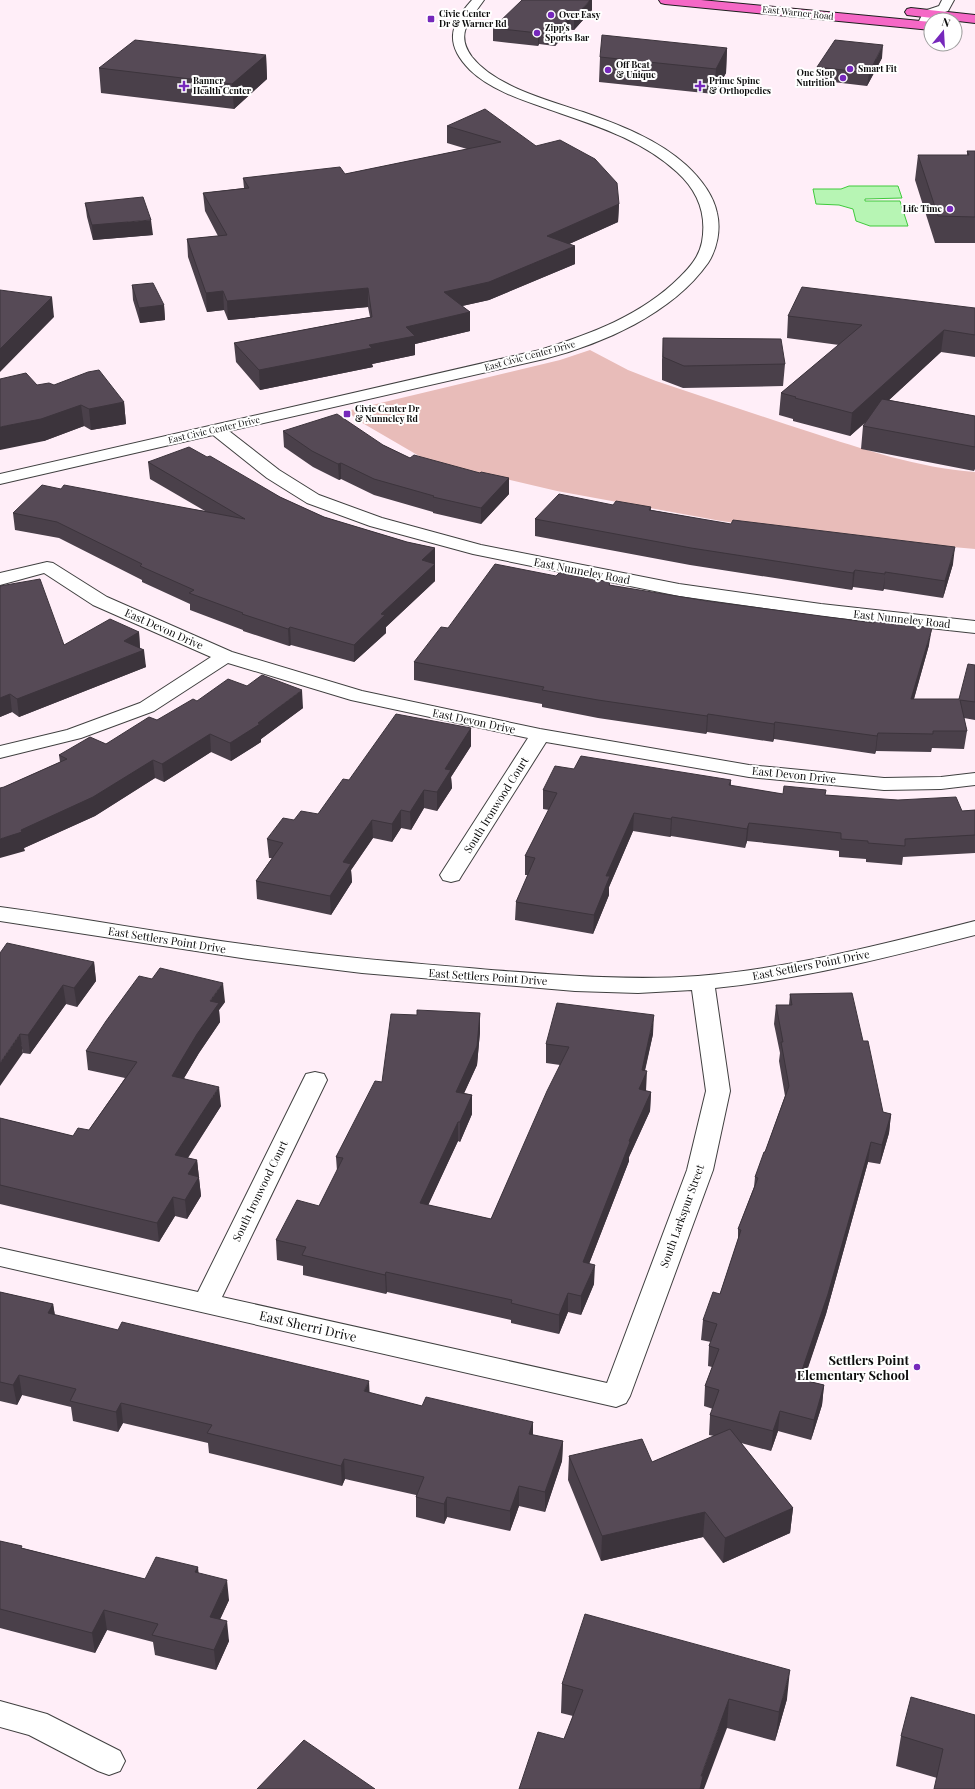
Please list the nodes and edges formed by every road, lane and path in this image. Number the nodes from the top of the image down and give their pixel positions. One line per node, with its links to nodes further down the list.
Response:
1 (478, 0): 14 (street, East Civic Center Drive)
2 (665, 0): 11 (main road, East Warner Road)
3 (923, 0): 6 (street)
4 (948, 0): 7 (street)
5 (897, 11): 8 (main road)
6 (926, 12)
7 (933, 12)
8 (923, 14)
9 (963, 18): 10 (main road)
10 (975, 19)
11 (923, 26)
12 (963, 30): 13 (main road)
13 (975, 31)
14 (217, 430): 15 (street, East Civic Center Drive); 17 (street, East Nunneley Road)
15 (0, 479)
16 (0, 579): 18 (street, East Devon Drive)
17 (975, 627)
18 (225, 656): 19 (street, East Devon Drive); 20 (street)
19 (540, 735): 21 (street, East Devon Drive); 22 (street, South Ironwood Court)
20 (0, 752)
21 (975, 779)
22 (451, 875)
23 (0, 914): 25 (street, East Settlers Point Drive)
24 (975, 928): 25 (street, East Settlers Point Drive)
25 (703, 983): 29 (street, South Larkspur Street)
26 (315, 1080): 28 (street, South Ironwood Court)
27 (0, 1257): 28 (street, East Sherri Drive)
28 (206, 1302): 29 (street, East Sherri Drive)
29 (616, 1396)
30 (0, 1714): 31 (street)
31 (109, 1761)

